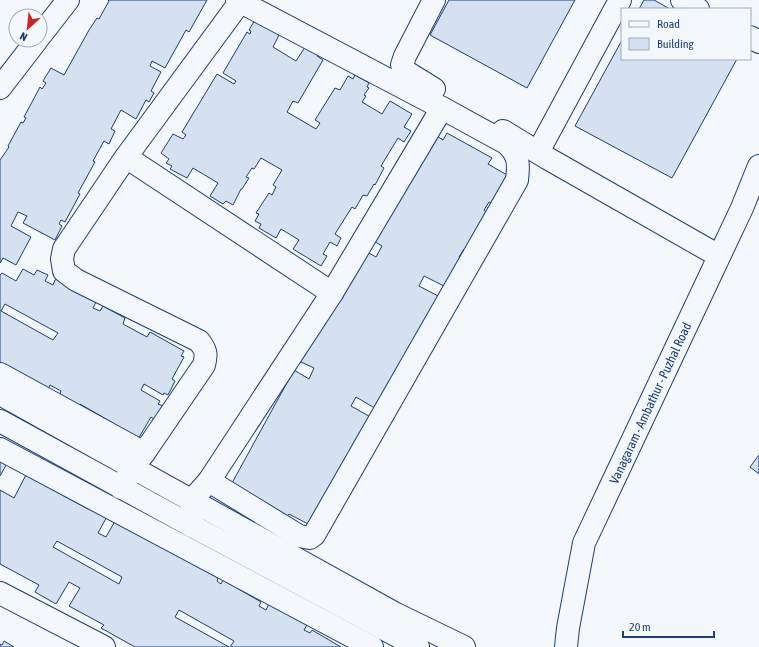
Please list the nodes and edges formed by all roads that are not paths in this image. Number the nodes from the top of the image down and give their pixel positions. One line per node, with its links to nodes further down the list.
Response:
1 (68, 0): 7 (street)
2 (434, 0): 11 (street)
3 (620, 0): 11 (street)
4 (682, 0): 6 (street)
5 (238, 1): 10 (street); 12 (street)
6 (696, 8)
7 (48, 26)
8 (31, 48): 9 (street)
9 (0, 88)
10 (442, 108): 15 (street); 23 (street)
11 (538, 152): 14 (street)
12 (126, 157): 15 (street); 22 (street)
13 (759, 166): 14 (street, Vanagaram - Ambathur - Puzhal Road)
14 (719, 256): 33 (street, Vanagaram - Ambathur - Puzhal Road)
15 (332, 293): 23 (street)
16 (0, 374): 22 (street)
17 (0, 394): 18 (street)
18 (38, 416): 20 (street); 22 (street)
19 (0, 421): 20 (street)
20 (27, 436): 24 (street)
21 (0, 449): 31 (street)
22 (139, 460): 24 (street); 25 (street)
23 (209, 481): 25 (street)
24 (121, 488): 26 (street)
25 (192, 500): 26 (street); 28 (street)
26 (192, 526): 28 (street)
27 (0, 593): 30 (street)
28 (387, 631): 29 (street); 32 (street)
29 (451, 644)
30 (104, 647)
31 (372, 647)
32 (418, 647)
33 (566, 647)

